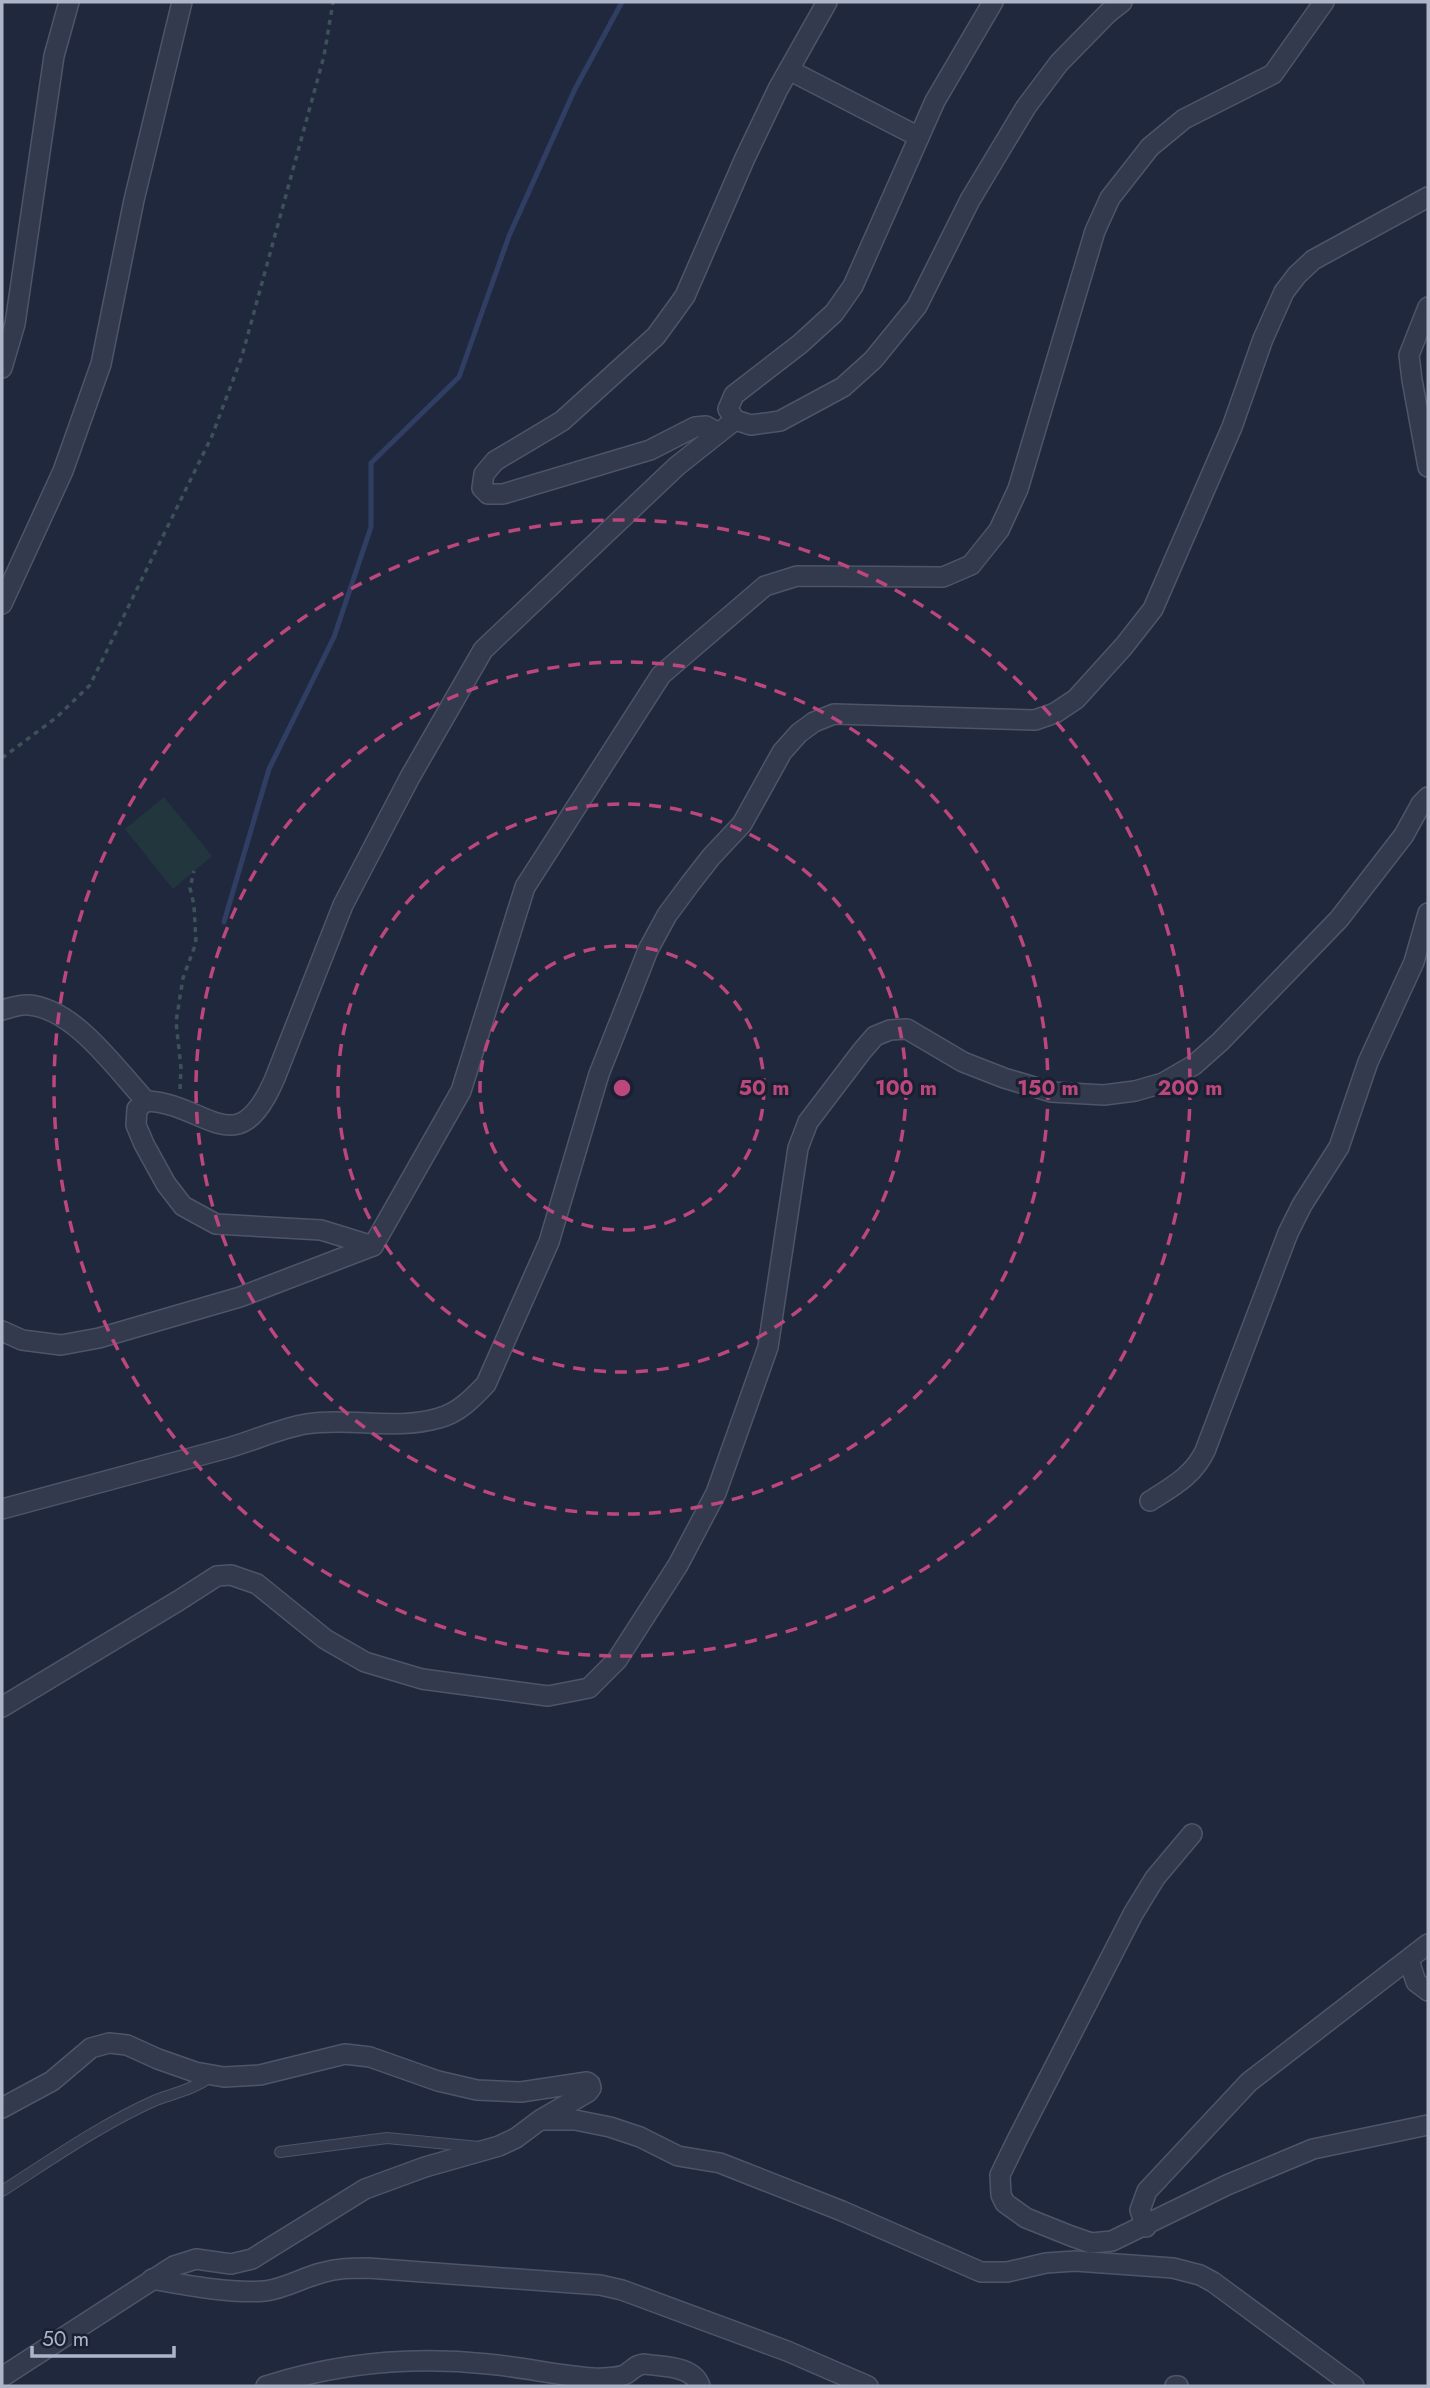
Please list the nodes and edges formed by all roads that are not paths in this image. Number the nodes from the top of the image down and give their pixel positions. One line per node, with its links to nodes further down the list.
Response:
1 (69, 2): 11 (street)
2 (182, 2): 15 (street)
3 (827, 2): 7 (street)
4 (993, 2): 8 (street)
5 (1122, 2): 12 (street)
6 (1324, 2): 20 (street)
7 (789, 69): 8 (street); 13 (street)
8 (919, 137): 12 (street)
9 (1428, 197): 23 (street)
10 (1428, 307): 14 (street)
11 (2, 368)
12 (735, 419): 13 (street)
13 (718, 433): 19 (street)
14 (1428, 467)
15 (2, 604)
16 (1428, 797): 24 (street)
17 (1428, 913): 22 (street)
18 (2, 1010): 19 (street)
19 (146, 1101): 20 (street)
20 (373, 1246): 21 (street)
21 (2, 1331)
22 (1150, 1501)
23 (2, 1509)
24 (2, 1707)
25 (1192, 1834): 36 (street)
26 (1428, 1944): 27 (street)
27 (1409, 1960): 28 (street); 36 (street)
28 (1428, 1991)
29 (209, 2075): 30 (street); 31 (street); 35 (lane)
30 (2, 2108)
31 (540, 2120): 33 (street); 42 (street)
32 (1428, 2125): 36 (street)
33 (485, 2151): 34 (lane); 37 (street)
34 (280, 2152)
35 (2, 2191)
36 (1146, 2227)
37 (152, 2280): 38 (street); 41 (street)
38 (2, 2377)
39 (266, 2386): 40 (street)
40 (700, 2386)
41 (868, 2386)
42 (1354, 2386)

